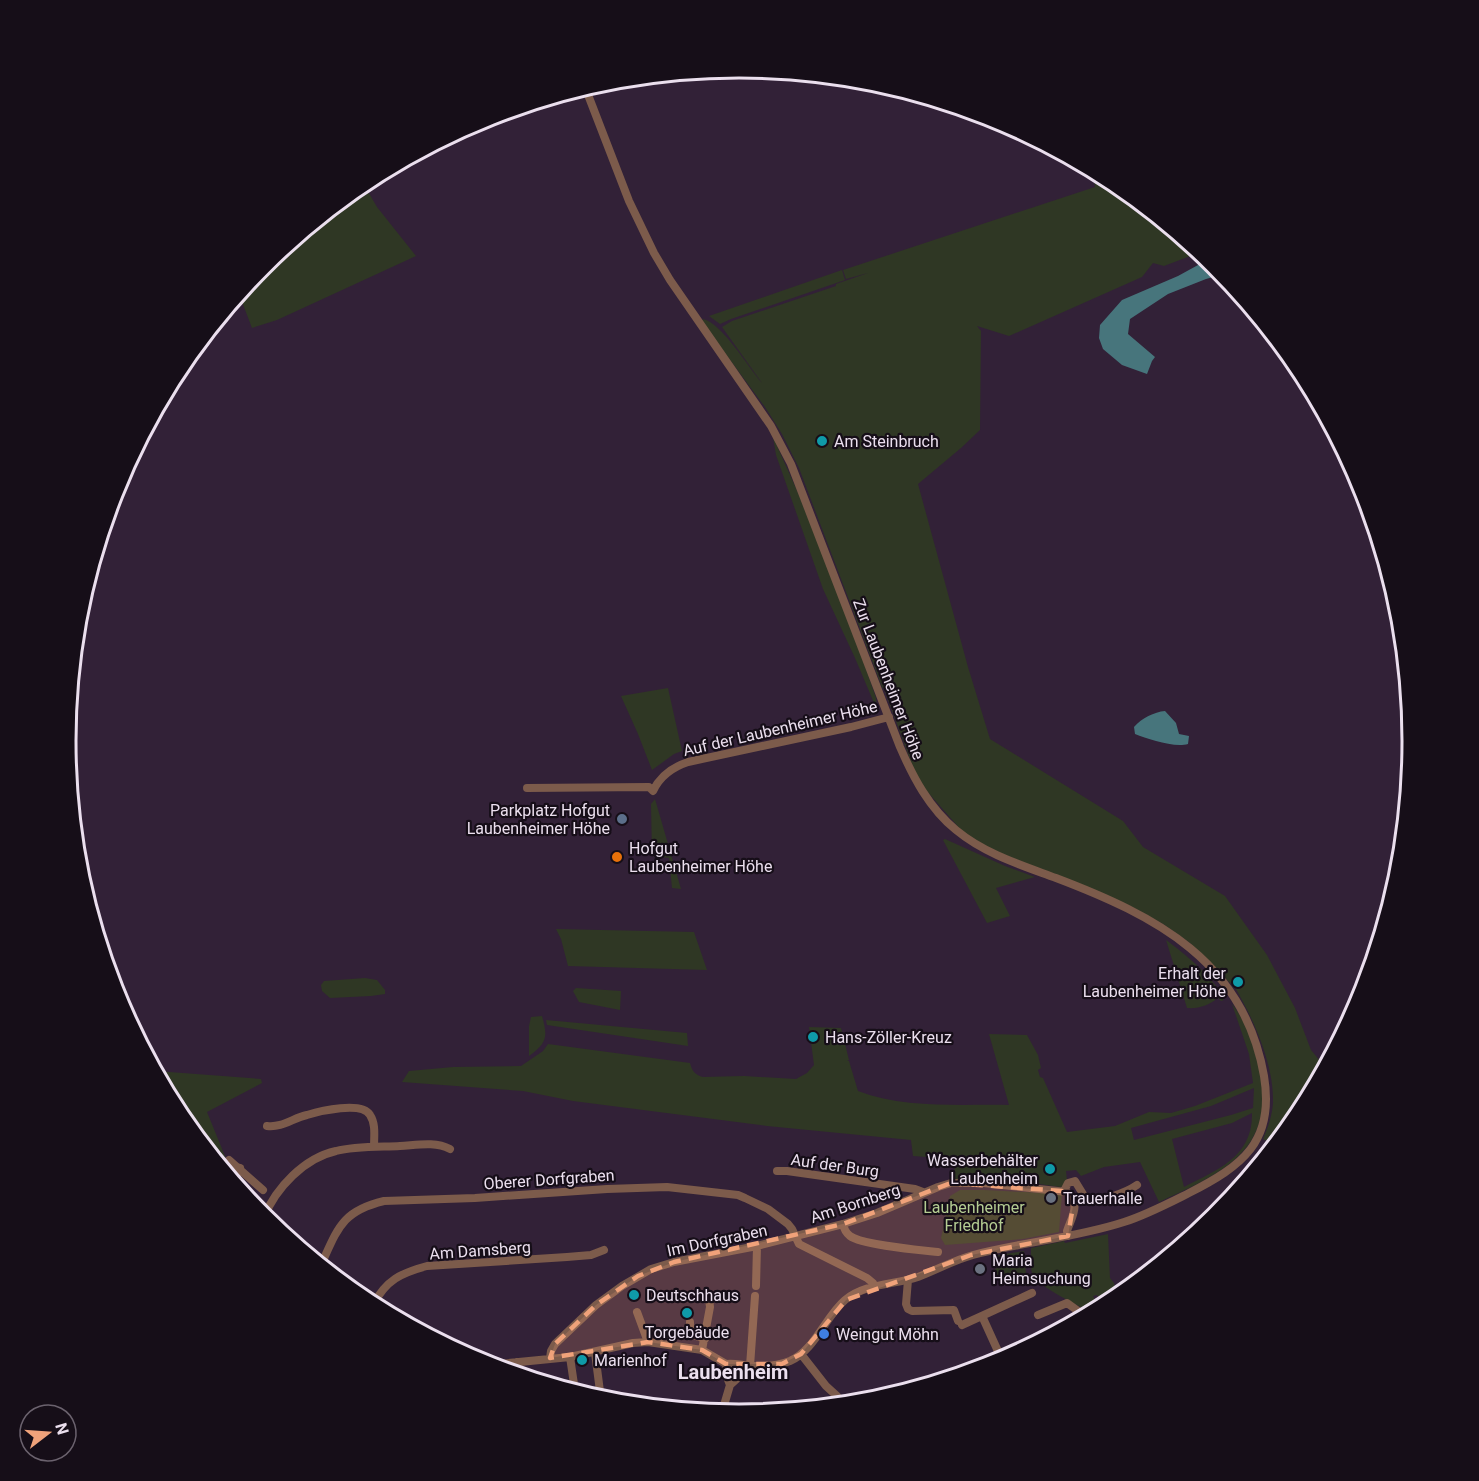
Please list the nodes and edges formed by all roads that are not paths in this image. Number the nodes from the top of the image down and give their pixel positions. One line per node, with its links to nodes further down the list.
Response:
1 (588, 95): 2 (street, Zur Laubenheimer Höhe)
2 (889, 717): 3 (street, Auf der Laubenheimer Höhe); 17 (street, Zur Laubenheimer Höhe)
3 (527, 788)
4 (267, 1126): 5 (street)
5 (374, 1147): 6 (street); 15 (street)
6 (450, 1149)
7 (229, 1160): 8 (street)
8 (240, 1168): 10 (street); 12 (street)
9 (777, 1171): 14 (street, Auf der Burg)
10 (237, 1174)
11 (1137, 1185): 13 (street, Am Bornberg)
12 (263, 1190)
13 (1064, 1191): 14 (street, Am Bornberg); 17 (street)
14 (924, 1193): 16 (street, Am Bornberg)
15 (269, 1207)
16 (843, 1224): 18 (street, Am Bornberg); 21 (street)
17 (1068, 1236): 23 (street)
18 (795, 1237): 19 (street, Im Dorfgraben); 22 (street, Oberer Dorfgraben); 25 (street)
19 (757, 1246): 24 (street); 42 (street, Im Dorfgraben)
20 (604, 1250): 27 (street, Am Damsberg)
21 (938, 1252)
22 (324, 1257)
23 (908, 1280): 25 (street); 32 (street)
24 (756, 1286)
25 (875, 1287): 40 (street)
26 (1032, 1293): 32 (street)
27 (378, 1296)
28 (755, 1296): 46 (street)
29 (709, 1299): 35 (street)
30 (1078, 1311): 33 (street)
31 (637, 1312): 36 (street)
32 (982, 1316): 38 (street)
33 (1038, 1316)
34 (690, 1322): 35 (street)
35 (705, 1339): 37 (street)
36 (648, 1342): 37 (street); 39 (street)
37 (702, 1350): 45 (street)
38 (998, 1351)
39 (595, 1353): 41 (street); 49 (street)
40 (801, 1354): 46 (street); 50 (street)
41 (570, 1357): 42 (street); 47 (street)
42 (550, 1358): 43 (street)
43 (517, 1362): 44 (street)
44 (512, 1363)
45 (726, 1364): 46 (street); 48 (street)
46 (748, 1366): 48 (street)
47 (574, 1382)
48 (730, 1385): 51 (street)
49 (600, 1389)
50 (837, 1396)
51 (725, 1403)

